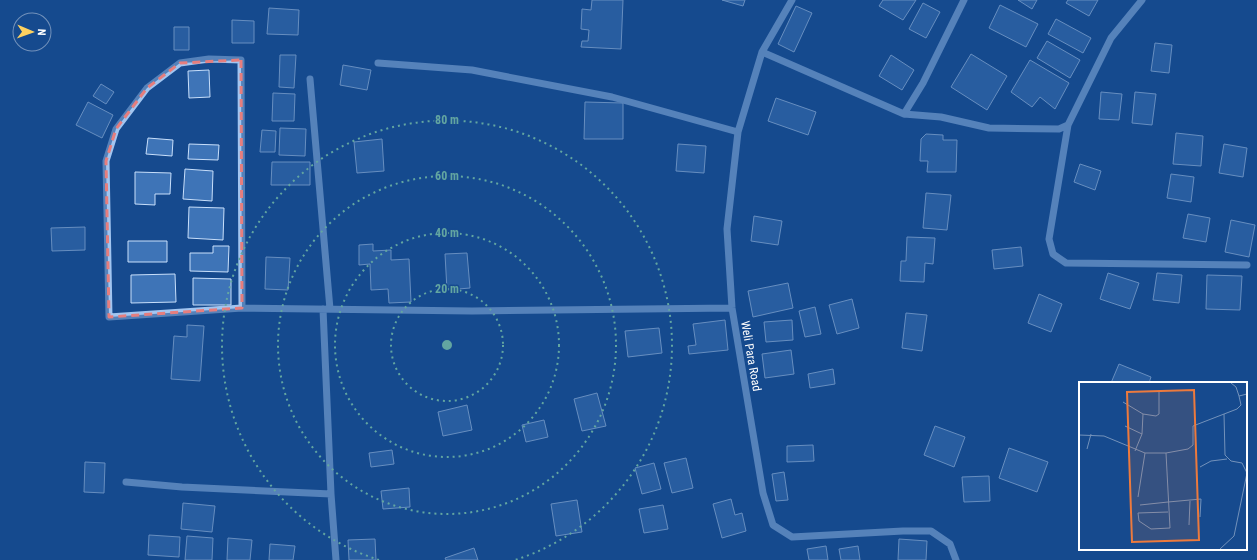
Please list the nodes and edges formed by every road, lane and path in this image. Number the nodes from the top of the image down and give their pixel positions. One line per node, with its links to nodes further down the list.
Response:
1 (792, 0): 4 (street, Weli Para Road)
2 (964, 0): 7 (street)
3 (1142, 0): 8 (street)
4 (762, 52): 7 (street); 9 (street, Weli Para Road)
5 (378, 63): 9 (street)
6 (310, 80): 13 (street)
7 (904, 114): 8 (street)
8 (1068, 125): 10 (street)
9 (738, 132): 12 (street, Weli Para Road)
10 (1247, 265)
11 (242, 308): 11 (street); 13 (street)
12 (732, 308): 13 (street); 17 (street, Weli Para Road)
13 (326, 309): 15 (street)
14 (126, 482): 15 (street)
15 (331, 494): 16 (street)
16 (336, 560)
17 (956, 560)

